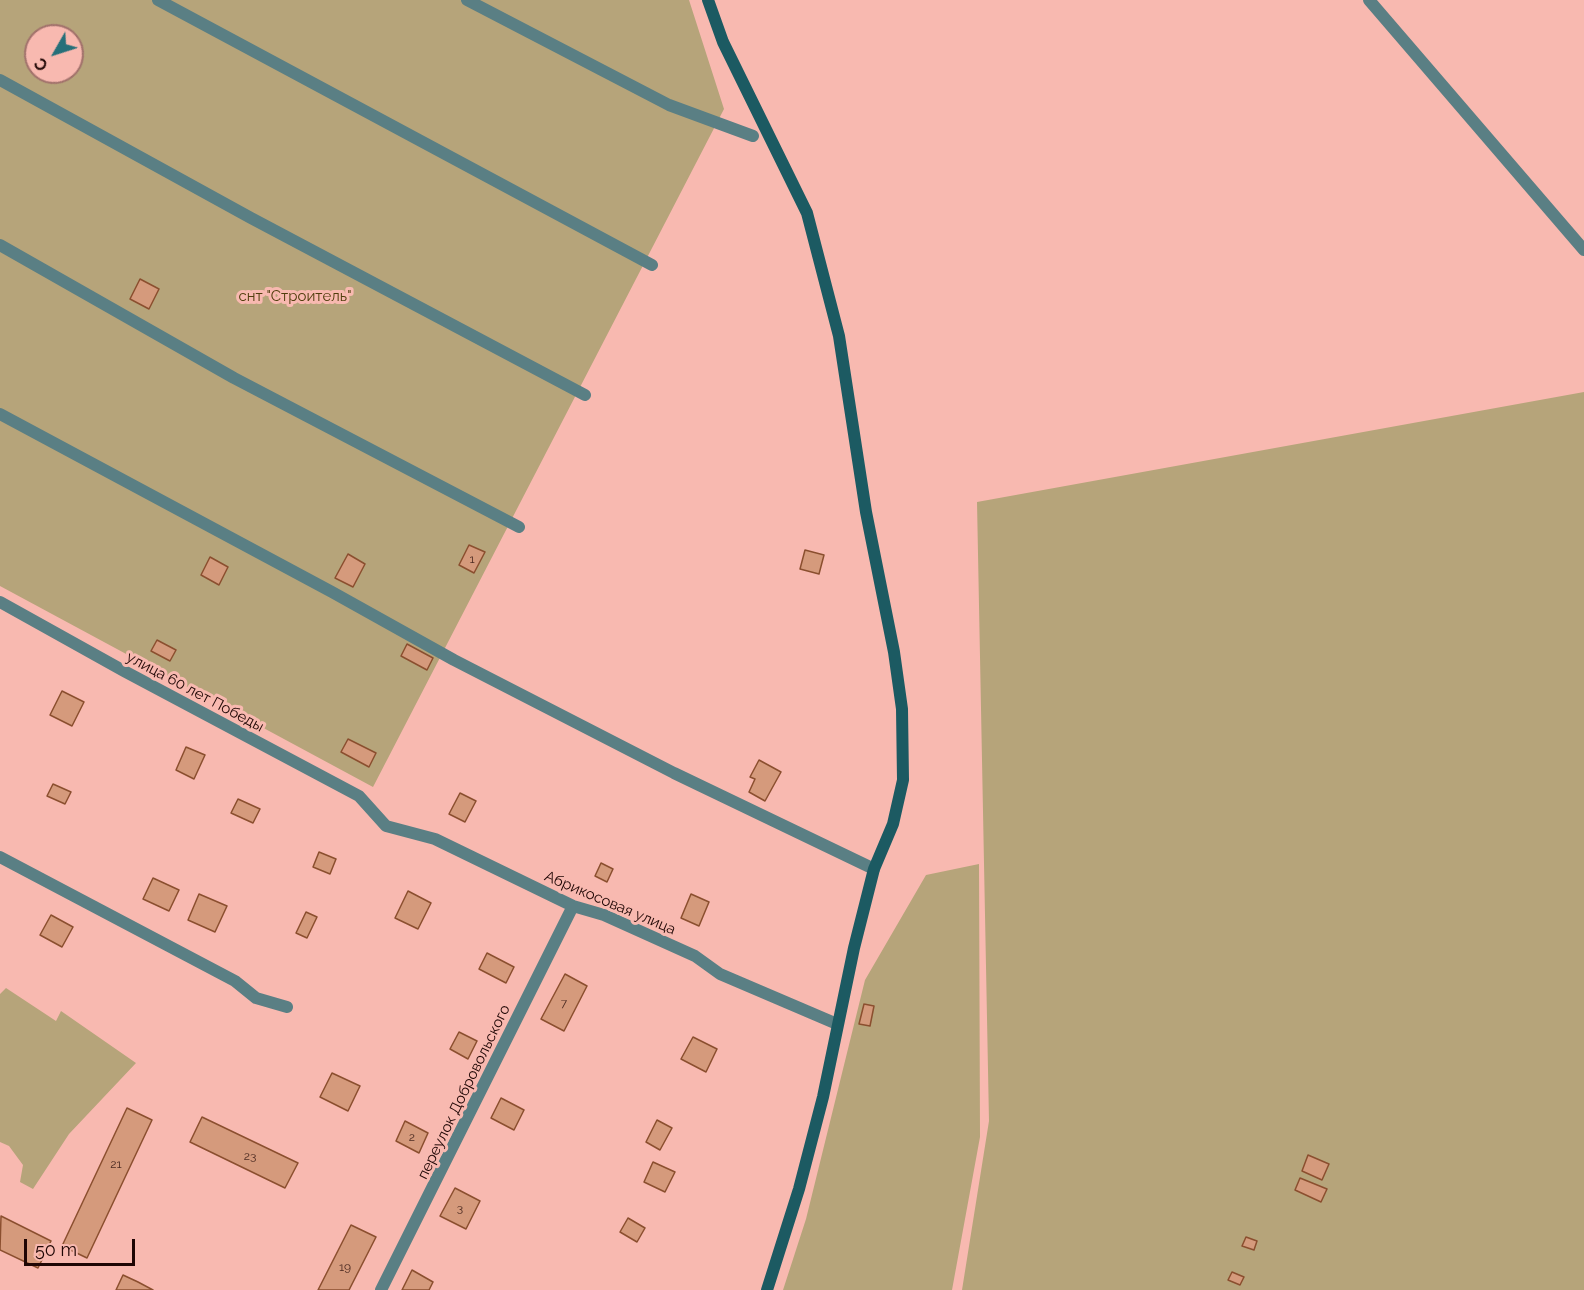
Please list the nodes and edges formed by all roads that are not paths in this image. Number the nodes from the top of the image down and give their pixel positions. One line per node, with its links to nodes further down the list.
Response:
1 (158, 0): 9 (street)
2 (467, 0): 6 (street)
3 (708, 0): 16 (street)
4 (1369, 0): 8 (street)
5 (0, 80): 10 (street)
6 (753, 136)
7 (0, 245): 12 (street)
8 (1584, 250)
9 (652, 266)
10 (585, 395)
11 (0, 414): 16 (street)
12 (519, 527)
13 (0, 602): 14 (street, улица 60 лет Победы)
14 (373, 811): 17 (street, Абрикосовая улица)
15 (0, 857): 18 (street)
16 (874, 869): 19 (street)
17 (573, 906): 19 (street, Абрикосовая улица); 20 (street, переулок Добровольского)
18 (287, 1007)
19 (837, 1024): 21 (street)
20 (381, 1290)
21 (767, 1290)

